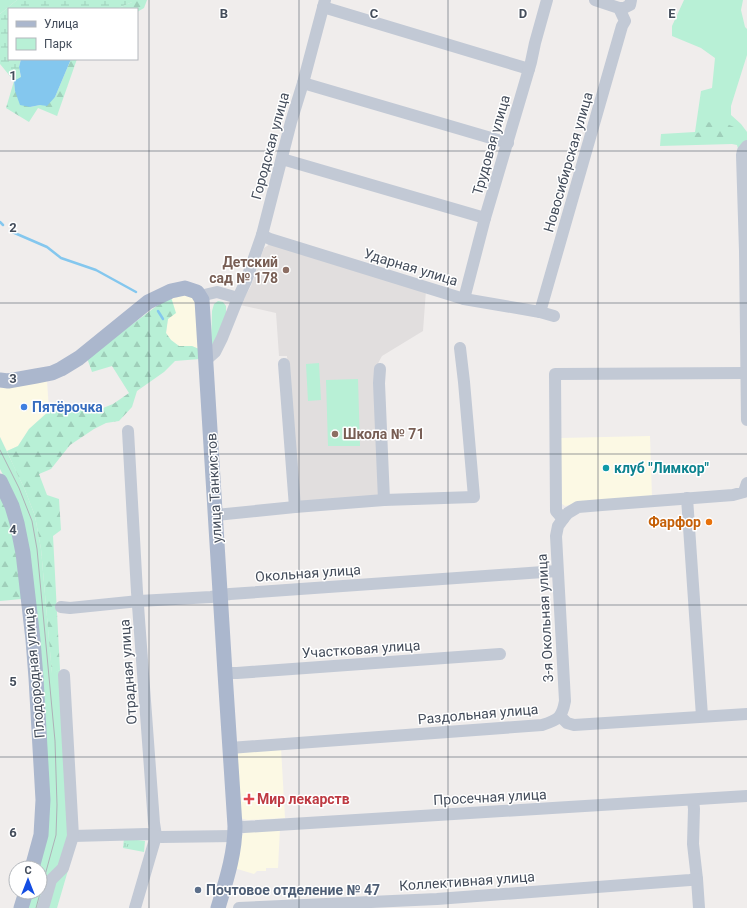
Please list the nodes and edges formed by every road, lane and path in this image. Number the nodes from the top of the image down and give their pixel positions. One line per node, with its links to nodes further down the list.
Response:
1 (547, 0): 6 (street, Трудовая улица)
2 (595, 0): 5 (street)
3 (631, 0): 5 (street)
4 (324, 3): 6 (street); 7 (street, Городская улица)
5 (619, 8): 16 (street, Новосибирская улица)
6 (529, 69): 8 (street, Трудовая улица)
7 (303, 83): 8 (street); 10 (street, Городская улица)
8 (508, 142): 11 (street, Трудовая улица)
9 (747, 146): 22 (street)
10 (282, 159): 11 (street); 12 (street, Городская улица)
11 (485, 218): 15 (street, Трудовая улица)
12 (262, 235): 14 (street, Городская улица); 15 (street, Ударная улица)
13 (200, 296): 14 (street); 19 (main road, улица Танкистов); 23 (main road)
14 (238, 298): 19 (street, Городская улица)
15 (464, 299): 16 (street, Ударная улица)
16 (540, 312): 17 (street, Ударная улица)
17 (554, 316)
18 (460, 348): 29 (street)
19 (206, 360): 31 (main road, улица Танкистов)
20 (284, 364): 30 (street)
21 (380, 369): 29 (street)
22 (746, 373): 24 (street); 32 (street)
23 (0, 380)
24 (747, 420)
25 (128, 431): 35 (street, Отрадная улица)
26 (0, 481): 49 (main road, Плодородная улица)
27 (746, 487): 28 (street)
28 (687, 498): 32 (street); 42 (street)
29 (384, 500): 30 (street)
30 (295, 507): 31 (street)
31 (216, 515): 34 (main road, улица Танкистов)
32 (563, 519): 33 (street, 3-я Окольная улица)
33 (557, 571): 34 (street, Окольная улица); 41 (street, 3-я Окольная улица)
34 (220, 595): 35 (street, Окольная улица); 38 (main road, улица Танкистов)
35 (139, 601): 36 (street, Окольная улица); 48 (street, Отрадная улица)
36 (62, 607)
37 (500, 654): 38 (street, Участковая улица)
38 (225, 673): 43 (main road, улица Танкистов)
39 (64, 675): 47 (street)
40 (747, 714): 42 (street)
41 (560, 716): 42 (street); 43 (street, Раздольная улица)
42 (702, 716)
43 (230, 748): 46 (main road, улица Танкистов)
44 (747, 796): 45 (street, Просечная улица)
45 (693, 800): 46 (street, Просечная улица); 50 (street)
46 (235, 831): 48 (street, Просечная улица); 52 (main road, улица Танкистов)
47 (73, 836): 48 (street, Просечная улица); 53 (street)
48 (156, 836): 54 (street, Отрадная улица)
49 (34, 860)
50 (697, 879): 51 (street, Коллективная улица); 56 (street)
51 (437, 903): 55 (street, Коллективная улица)
52 (222, 907)
53 (43, 908)
54 (135, 908)
55 (239, 908)
56 (699, 908)

